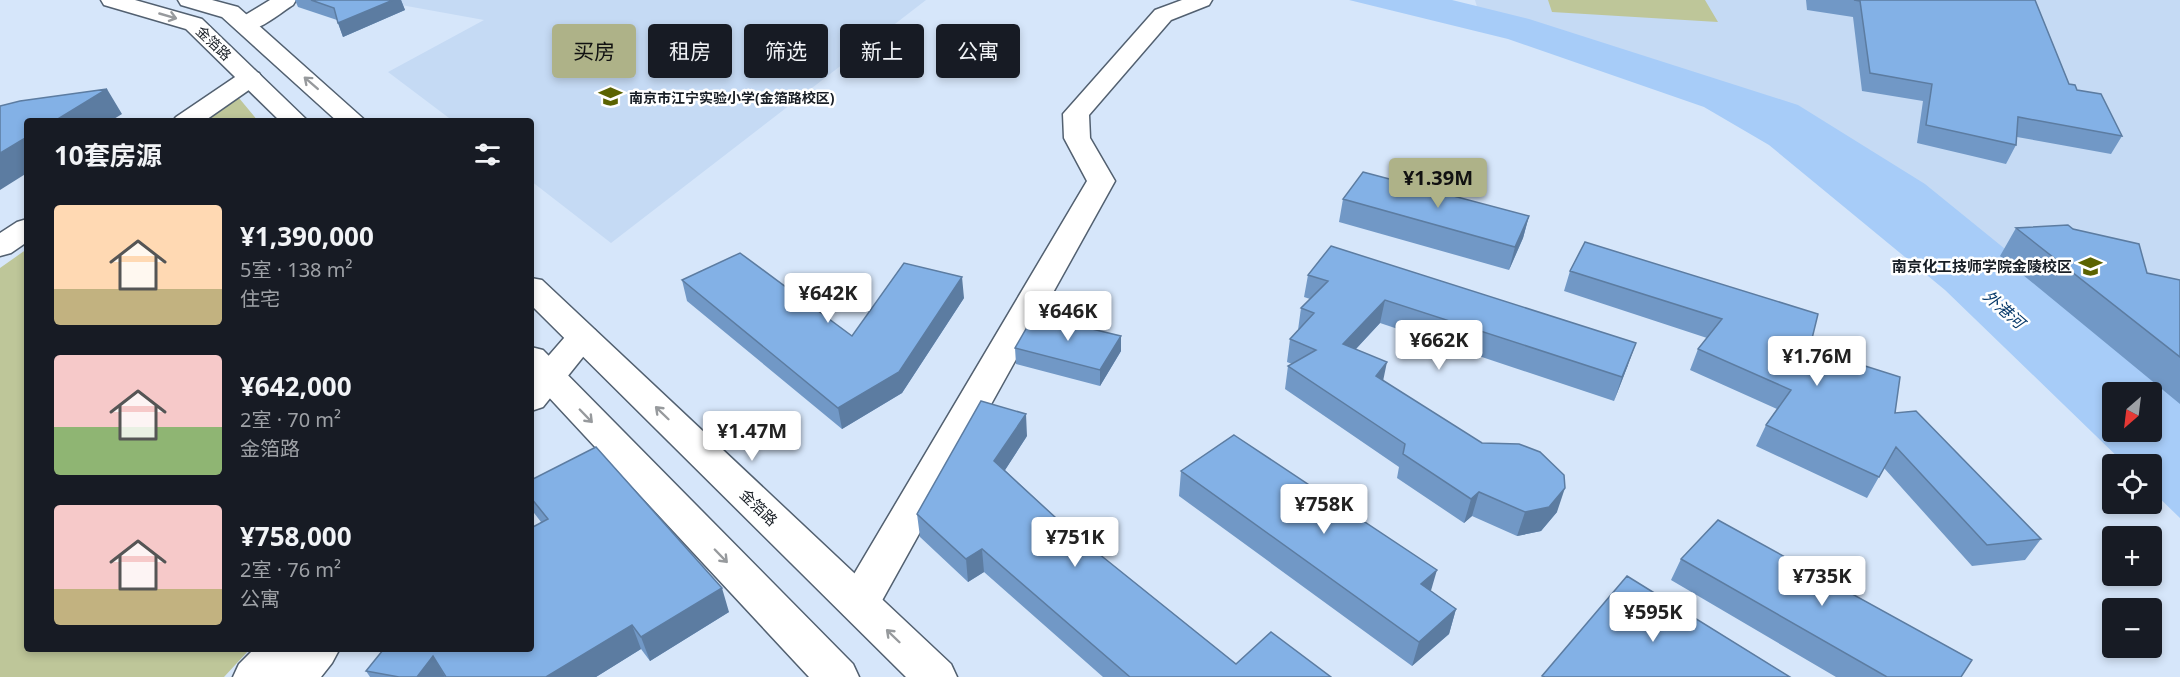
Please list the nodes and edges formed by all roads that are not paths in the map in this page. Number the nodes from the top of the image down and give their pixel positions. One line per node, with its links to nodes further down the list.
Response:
1 (112, 0): 6 (main road, 金箔路, one-way to 6)
2 (189, 0): 5 (main road, 金箔路)
3 (285, 0): 5 (main road)
4 (1201, 0): 15 (main road)
5 (245, 25): 9 (main road, 金箔路, one-way to 5)
6 (250, 78): 7 (main road); 8 (main road, 金箔路)
7 (191, 118)
8 (292, 118)
9 (350, 118)
10 (24, 230): 11 (main road)
11 (0, 247)
12 (534, 290): 13 (main road, 金箔路)
13 (577, 331): 14 (main road); 15 (main road, 金箔路, one-way to 13)
14 (536, 374): 20 (main road, one-way to 20)
15 (859, 603): 21 (main road, 金箔路, one-way to 15)
16 (278, 652): 18 (main road)
17 (315, 652): 19 (main road)
18 (255, 677)
19 (294, 677)
20 (837, 677)
21 (935, 677)

